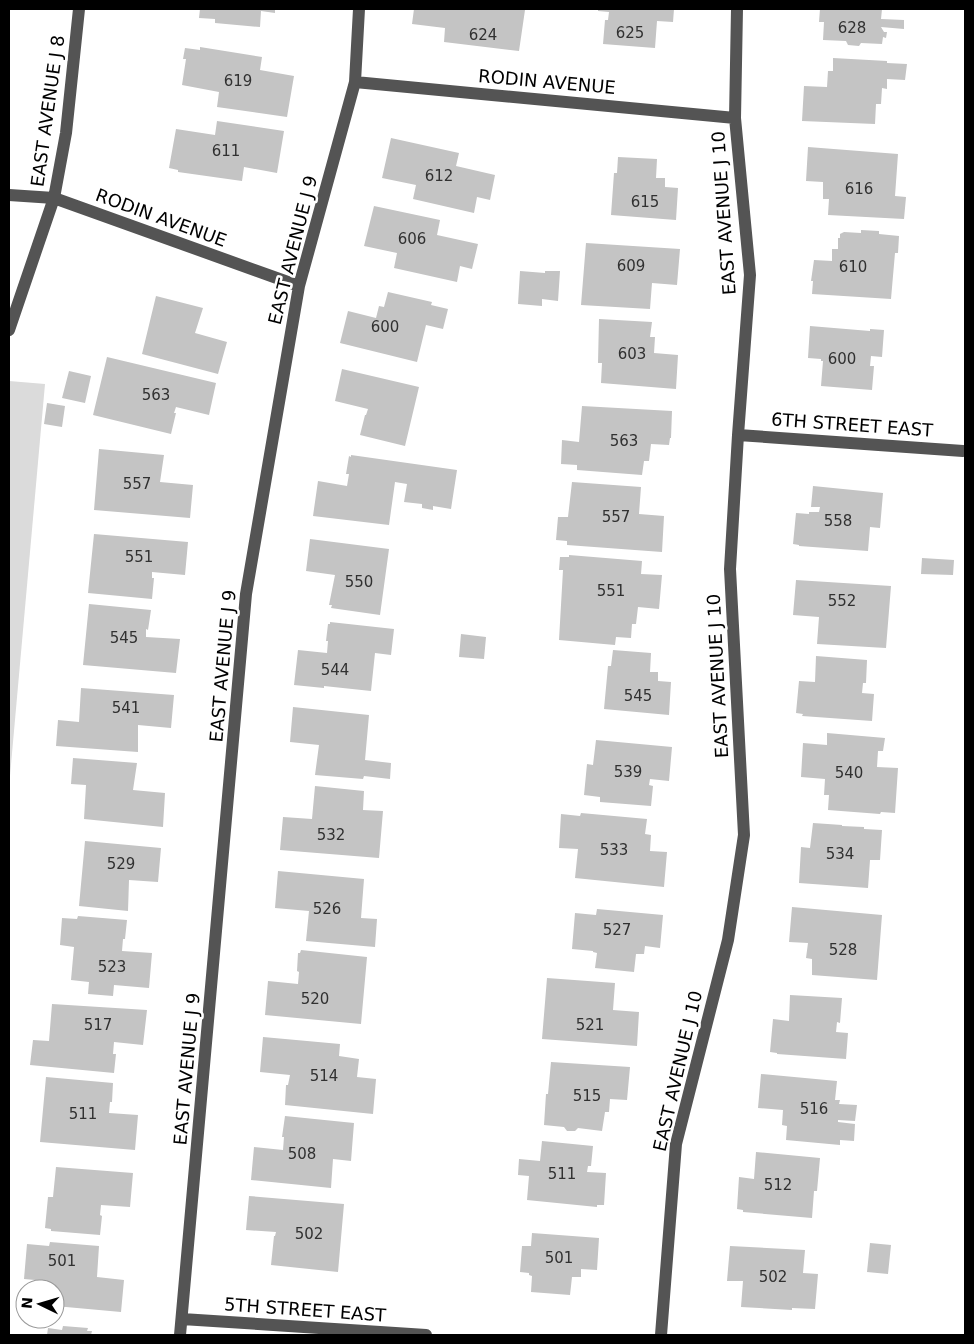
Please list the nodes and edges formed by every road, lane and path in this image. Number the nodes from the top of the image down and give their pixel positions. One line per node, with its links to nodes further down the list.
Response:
1 (79, 9): 7 (street, EAST AVENUE J 8)
2 (359, 9): 4 (street, EAST AVENUE J 9)
3 (737, 9): 5 (street, EAST AVENUE J 10)
4 (355, 82): 5 (street, RODIN AVENUE); 8 (street, EAST AVENUE J 9)
5 (735, 118): 10 (street, EAST AVENUE J 10)
6 (9, 195): 7 (street, RODIN AVENUE)
7 (54, 198): 8 (street, RODIN AVENUE); 9 (street, EAST AVENUE J 8)
8 (299, 286): 12 (street, EAST AVENUE J 9)
9 (9, 330)
10 (738, 434): 11 (street, 6TH STREET EAST); 15 (street, EAST AVENUE J 10)
11 (963, 451)
12 (182, 1319): 13 (street, EAST AVENUE J 9); 14 (street, 5TH STREET EAST)
13 (180, 1335)
14 (426, 1335)
15 (661, 1335)

